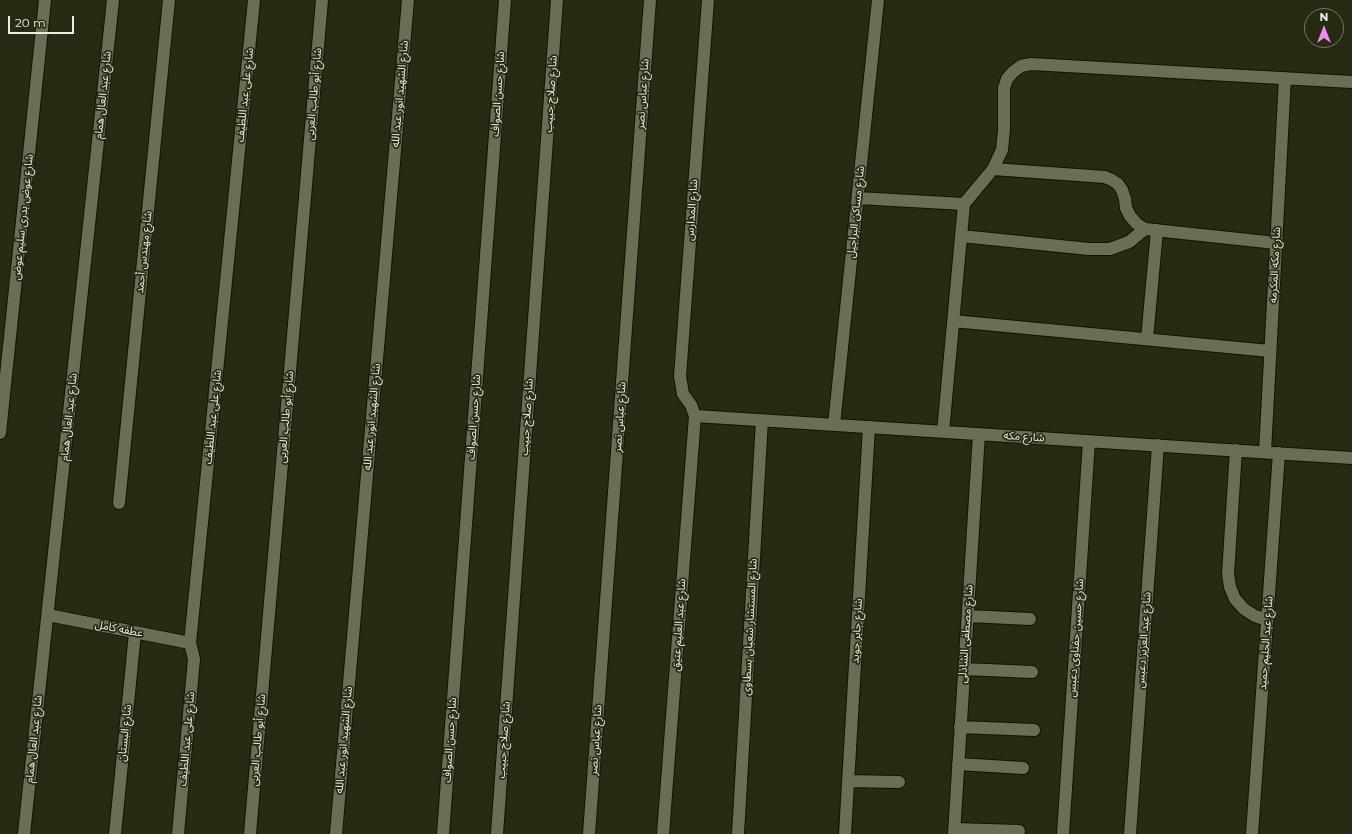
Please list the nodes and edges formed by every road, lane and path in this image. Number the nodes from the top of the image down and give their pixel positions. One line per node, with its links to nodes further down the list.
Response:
1 (45, 0): 28 (street, شارع عوض بدرى سليم عوض)
2 (113, 0): 37 (street, شارع عبد العال همام)
3 (169, 0): 36 (street, شارع مهندس أحمد)
4 (254, 0): 42 (street, شارع على عبد اللطيف)
5 (322, 0): 56 (street, شارع أبو طالب العربى)
6 (408, 0): 57 (street, شارع الشهيد انور عبد الله)
7 (505, 0): 58 (street, شارع حسن الصواف)
8 (557, 0): 59 (street, شارع صلاح حبيب)
9 (650, 0): 60 (street, شارع عباس نصر)
10 (708, 0): 23 (street, شارع المدارس)
11 (878, 0): 15 (street, شارع مساكن البراجيل)
12 (1285, 78): 13 (street); 14 (street); 19 (street, شارع مكه المكرمه)
13 (1352, 82)
14 (993, 169): 16 (street); 17 (street)
15 (858, 198): 16 (street); 25 (street, شارع مساكن البراجيل)
16 (964, 204): 18 (street)
17 (1151, 230): 18 (street); 19 (street); 21 (street)
18 (961, 236): 20 (street)
19 (1276, 243): 22 (street, شارع مكه المكرمه)
20 (953, 321): 21 (street); 27 (street)
21 (1147, 339): 22 (street)
22 (1270, 351): 33 (street, شارع مكه المكرمه)
23 (696, 416): 24 (street, شارع مكه); 61 (street, شارع عبد العليم عتيق)
24 (762, 420): 25 (street, شارع مكه); 62 (street, شارع المستشار شعبان بسطاوى)
25 (834, 425): 26 (street, شارع مكه)
26 (869, 427): 27 (street, شارع مكه); 49 (street, شارع جابر جويد)
27 (943, 432): 29 (street, شارع مكه)
28 (0, 433)
29 (980, 434): 30 (street, شارع مكه); 38 (street, شارع مصطفى الشاذلى)
30 (1089, 441): 31 (street, شارع مكه); 64 (street, شارع حسين حفناوى دعبس)
31 (1158, 446): 32 (street, شارع مكه); 65 (street, شارع عبد العزيز دعبس)
32 (1236, 450): 33 (street, شارع مكه); 40 (street)
33 (1265, 452): 34 (street, شارع مكه)
34 (1279, 453): 35 (street, شارع مكه); 40 (street, شارع عبد الحليم حميد)
35 (1352, 458)
36 (120, 503)
37 (48, 615): 41 (street, عطفه كامل); 53 (street, شارع عبد العال همام)
38 (968, 616): 39 (street); 43 (street, شارع مصطفى الشاذلى)
39 (1030, 619)
40 (1267, 620): 66 (street, شارع عبد الحليم حميد)
41 (135, 633): 42 (street, عطفه كامل); 54 (street, شارع البستان)
42 (190, 643): 55 (street, شارع على عبد اللطيف)
43 (964, 669): 44 (street); 45 (street, شارع مصطفى الشاذلى)
44 (1032, 672)
45 (960, 727): 46 (street); 47 (street, شارع مصطفى الشاذلى)
46 (1034, 730)
47 (958, 764): 48 (street); 51 (street, شارع مصطفى الشاذلى)
48 (1023, 768)
49 (848, 781): 50 (street); 63 (street, شارع جابر جويد)
50 (899, 782)
51 (954, 831): 52 (street)
52 (1019, 831)
53 (24, 834)
54 (115, 834)
55 (178, 834)
56 (250, 834)
57 (336, 834)
58 (443, 834)
59 (497, 834)
60 (589, 834)
61 (663, 834)
62 (738, 834)
63 (845, 834)
64 (1063, 834)
65 (1130, 834)
66 (1252, 834)

